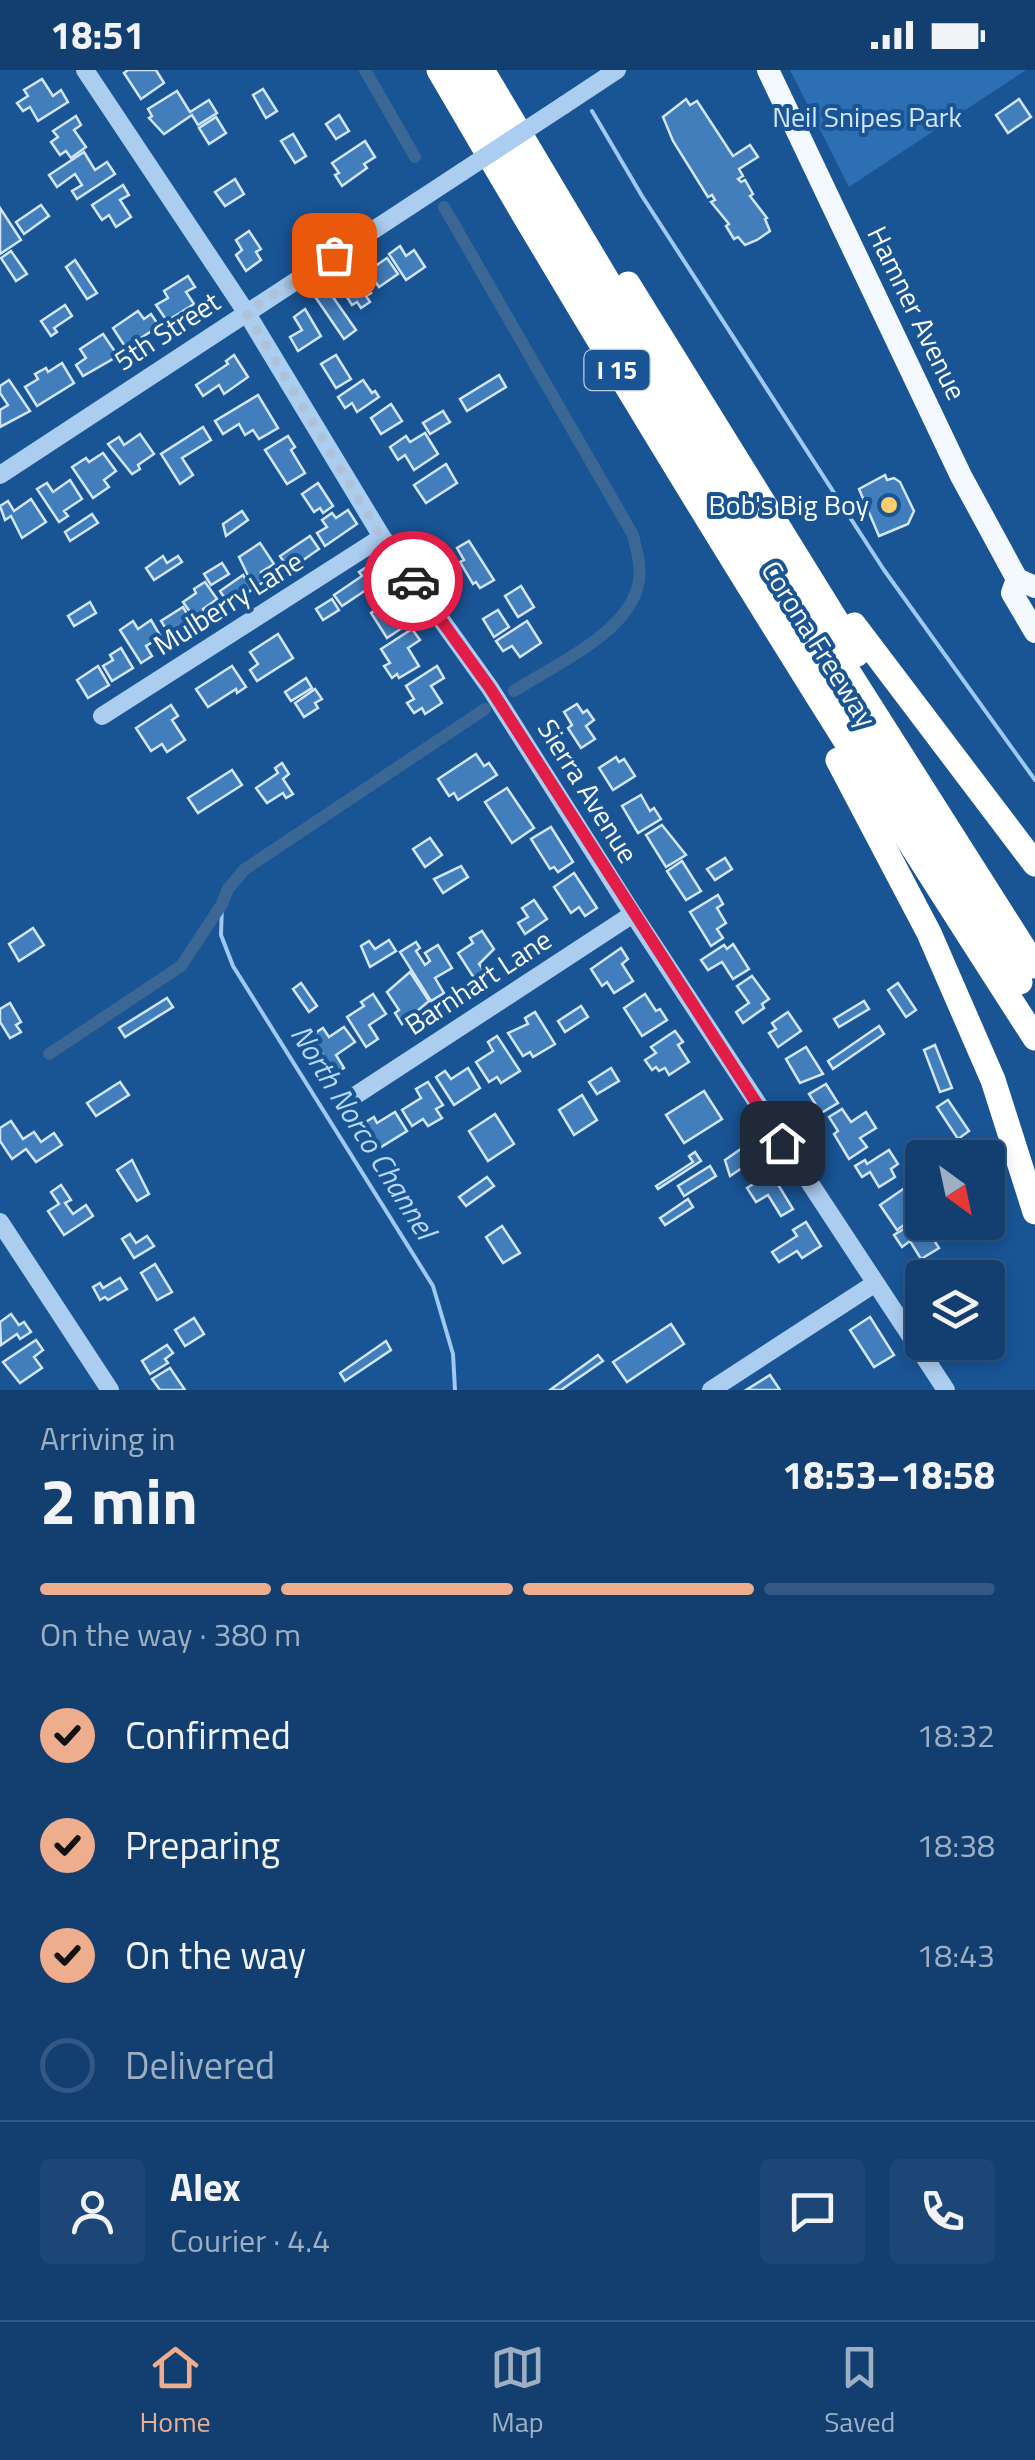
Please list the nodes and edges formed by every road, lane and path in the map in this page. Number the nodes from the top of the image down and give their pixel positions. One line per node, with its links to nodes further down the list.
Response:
1 (85, 70): 8 (street, Sierra Avenue)
2 (440, 70): 14 (highway, Corona Freeway / I 15)
3 (461, 70): 20 (highway)
4 (482, 70): 19 (highway)
5 (500, 70): 9 (highway, Corona Freeway / I 15)
6 (617, 70): 8 (street, 5th Street, bridge)
7 (768, 70): 12 (main road, Hamner Avenue)
8 (246, 312): 10 (street, 5th Street); 11 (street, Sierra Avenue)
9 (736, 458): 16 (highway); 18 (highway, Corona Freeway / I 15)
10 (0, 475)
11 (382, 538): 15 (street, Mulberry Lane); 17 (street, Sierra Avenue)
12 (1026, 583): 13 (main road, Hamner Avenue)
13 (1035, 632)
14 (798, 669): 21 (highway, Corona Freeway / I 15); 23 (highway)
15 (102, 716)
16 (1035, 864)
17 (633, 914): 22 (street, Barnhart Lane); 25 (street, Sierra Avenue)
18 (1035, 937)
19 (1035, 966)
20 (1035, 1006)
21 (1035, 1038)
22 (352, 1097)
23 (1035, 1212)
24 (0, 1222): 26 (street)
25 (874, 1284): 27 (street); 28 (street, Sierra Avenue)
26 (110, 1390)
27 (711, 1390)
28 (946, 1390)

